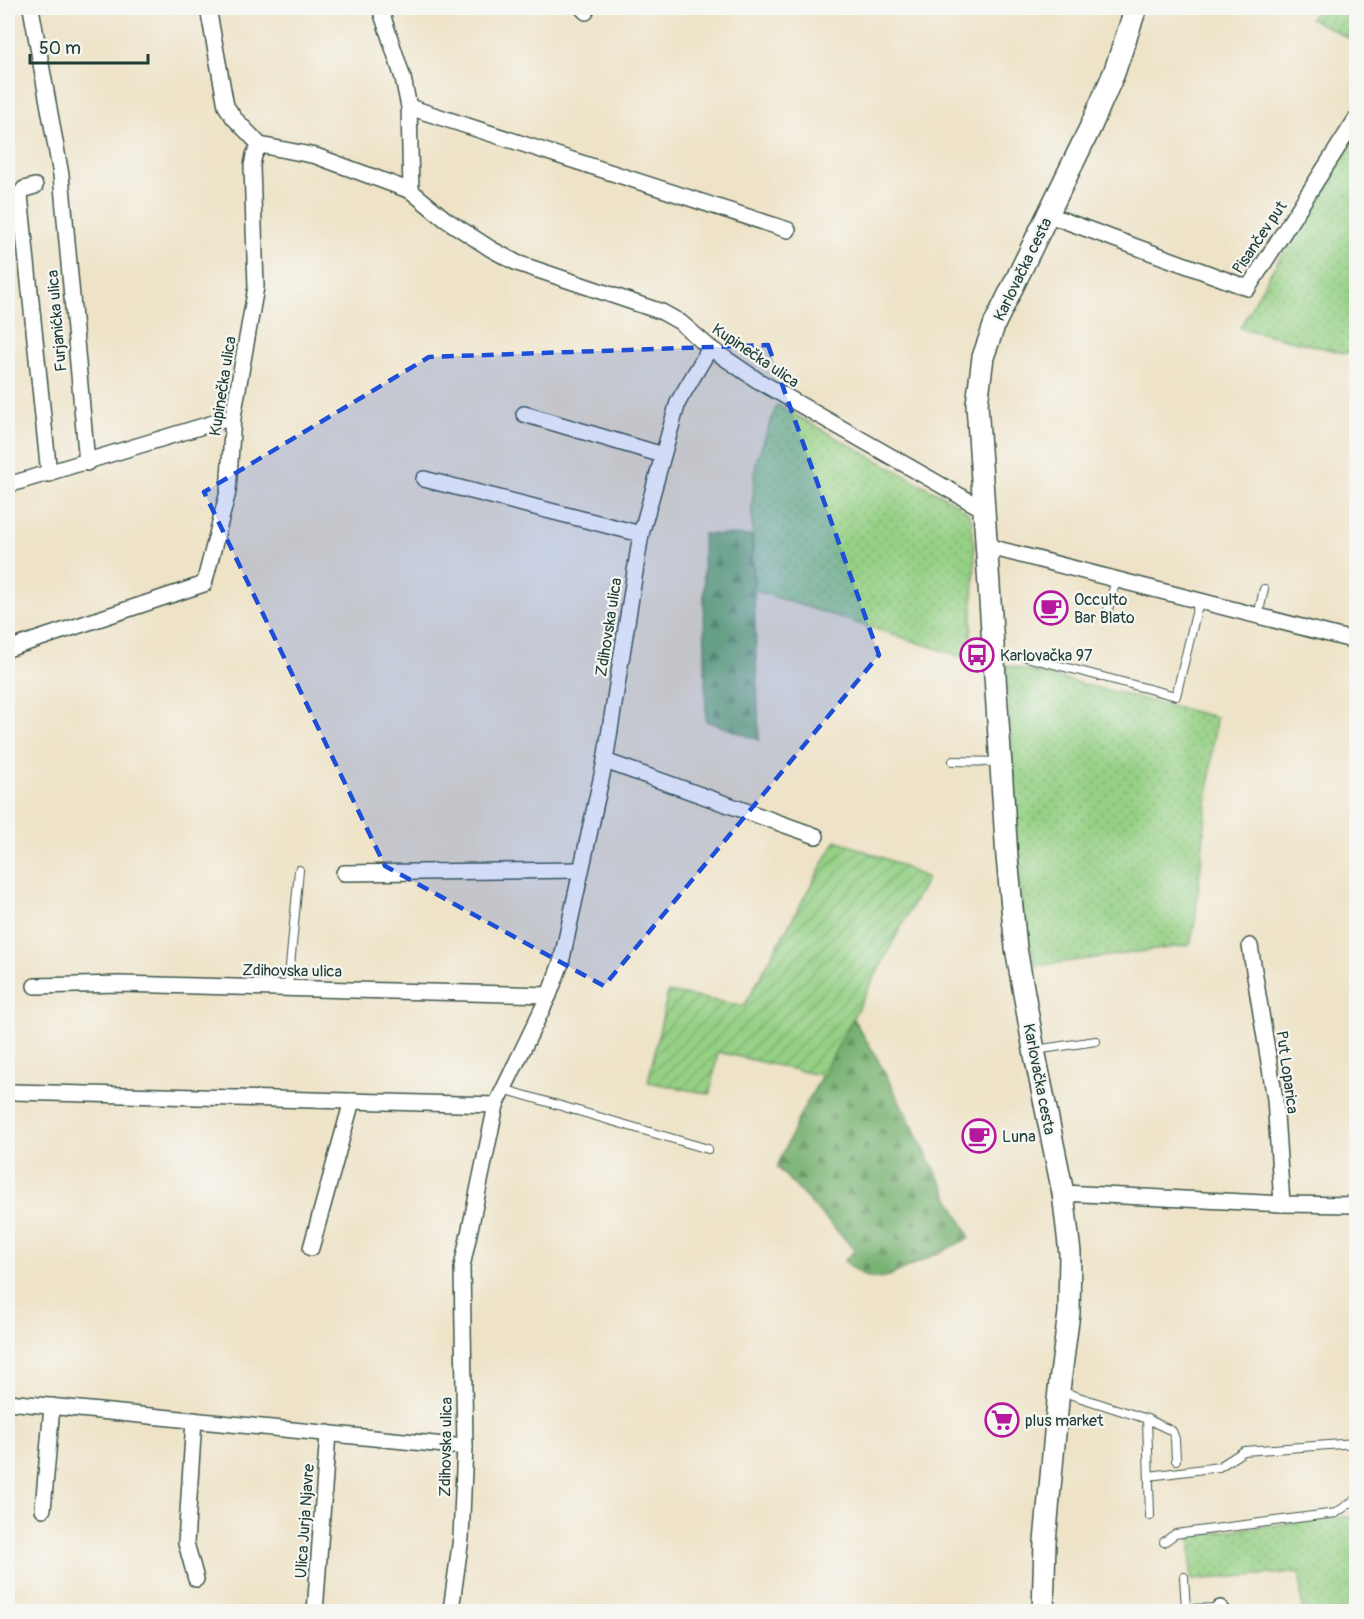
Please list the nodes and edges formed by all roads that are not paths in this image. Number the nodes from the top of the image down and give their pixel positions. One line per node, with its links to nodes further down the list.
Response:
1 (31, 8): 16 (street, Furjanićka ulica)
2 (208, 8): 7 (street)
3 (380, 8): 5 (street)
4 (1136, 8): 10 (street, Karlovačka cesta)
5 (409, 107): 9 (street); 11 (street)
6 (1356, 120): 10 (street, Pisančev put)
7 (260, 145): 9 (street, Kupinečka ulica); 14 (street, Kupinečka ulica)
8 (35, 186): 17 (street, Furjanićka ulica)
9 (411, 191): 12 (street, Kupinečka ulica)
10 (1049, 215): 20 (street, Karlovačka cesta)
11 (788, 230)
12 (710, 348): 15 (street, Zdihovska ulica); 20 (street, Kupinečka ulica)
13 (524, 414): 15 (street)
14 (233, 417): 16 (street); 29 (street, Kupinečka ulica)
15 (663, 455): 21 (street, Zdihovska ulica)
16 (87, 463): 17 (street)
17 (49, 474): 19 (street)
18 (424, 479): 21 (street)
19 (8, 485)
20 (983, 509): 22 (street, Karlovačka cesta)
21 (641, 534): 31 (street, Zdihovska ulica)
22 (986, 546): 23 (street); 33 (street, Karlovačka cesta)
23 (1116, 579): 25 (street); 26 (lane)
24 (1263, 589): 27 (lane)
25 (1199, 601): 27 (street); 30 (lane)
26 (1108, 610)
27 (1258, 616): 28 (street)
28 (1356, 641)
29 (8, 649)
30 (1026, 657)
31 (605, 761): 34 (street); 36 (street, Zdihovska ulica)
32 (953, 761): 33 (lane)
33 (1000, 762): 43 (street, Karlovačka cesta)
34 (816, 836)
35 (299, 870): 40 (lane)
36 (581, 870): 37 (street); 41 (street, Zdihovska ulica)
37 (344, 873)
38 (1250, 946): 50 (street, Put Loparica)
39 (35, 986): 40 (street, Zdihovska ulica)
40 (288, 988): 41 (street, Zdihovska ulica)
41 (549, 995): 44 (street, Zdihovska ulica)
42 (1096, 1041): 43 (lane)
43 (1034, 1050): 49 (street, Karlovačka cesta)
44 (503, 1089): 47 (street, Zdihovska ulica); 48 (lane)
45 (13, 1092): 46 (street)
46 (352, 1101): 47 (street); 52 (street)
47 (496, 1105): 60 (street, Zdihovska ulica)
48 (708, 1149)
49 (1063, 1193): 50 (street); 53 (street, Karlovačka cesta)
50 (1282, 1204): 51 (street)
51 (1356, 1205)
52 (311, 1248)
53 (1059, 1390): 56 (lane); 72 (street, Karlovačka cesta)
54 (8, 1402): 55 (street)
55 (52, 1406): 57 (street); 64 (street)
56 (1147, 1419): 61 (lane); 62 (lane)
57 (194, 1420): 58 (street); 68 (street)
58 (328, 1433): 60 (street); 70 (street, Ulica Jurja Njavre)
59 (1356, 1443): 62 (lane)
60 (465, 1447): 71 (street, Zdihovska ulica)
61 (1176, 1460)
62 (1149, 1476): 65 (lane)
63 (1356, 1499): 66 (lane)
64 (43, 1509)
65 (1150, 1516)
66 (1164, 1542)
67 (1184, 1577): 69 (lane)
68 (196, 1578)
69 (1221, 1610)
70 (315, 1611)
71 (454, 1611)
72 (1043, 1611)

